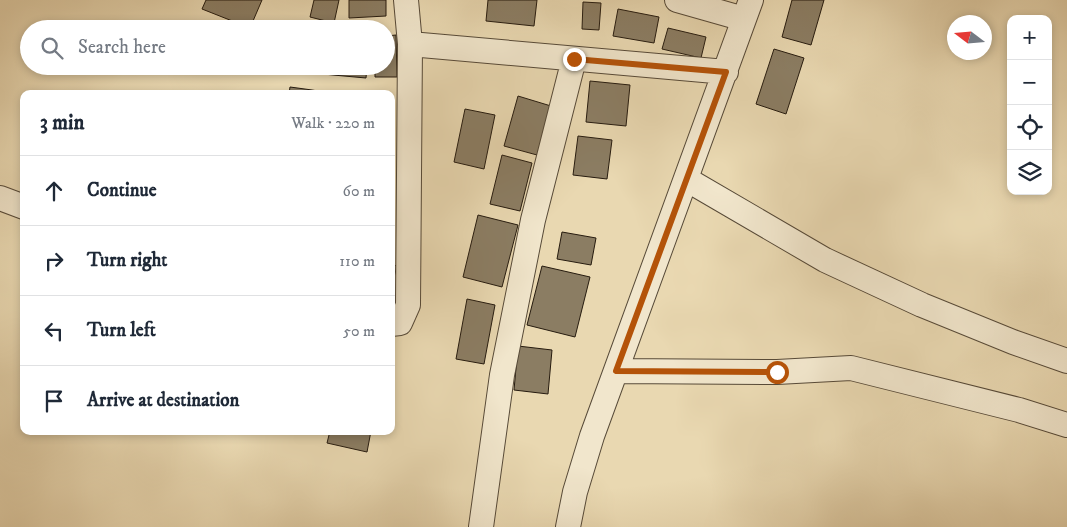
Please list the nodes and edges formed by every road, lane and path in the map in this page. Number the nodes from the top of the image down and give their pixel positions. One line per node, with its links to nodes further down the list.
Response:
1 (406, 0): 4 (street)
2 (677, 0): 3 (street)
3 (747, 9): 6 (street)
4 (410, 44): 5 (street); 10 (street)
5 (574, 59): 6 (street); 14 (street)
6 (726, 72): 7 (street)
7 (686, 179): 11 (street); 12 (street)
8 (0, 198): 9 (street)
9 (20, 206)
10 (395, 324)
11 (1067, 361)
12 (616, 371): 13 (street); 15 (street)
13 (1067, 425)
14 (481, 527)
15 (568, 527)

